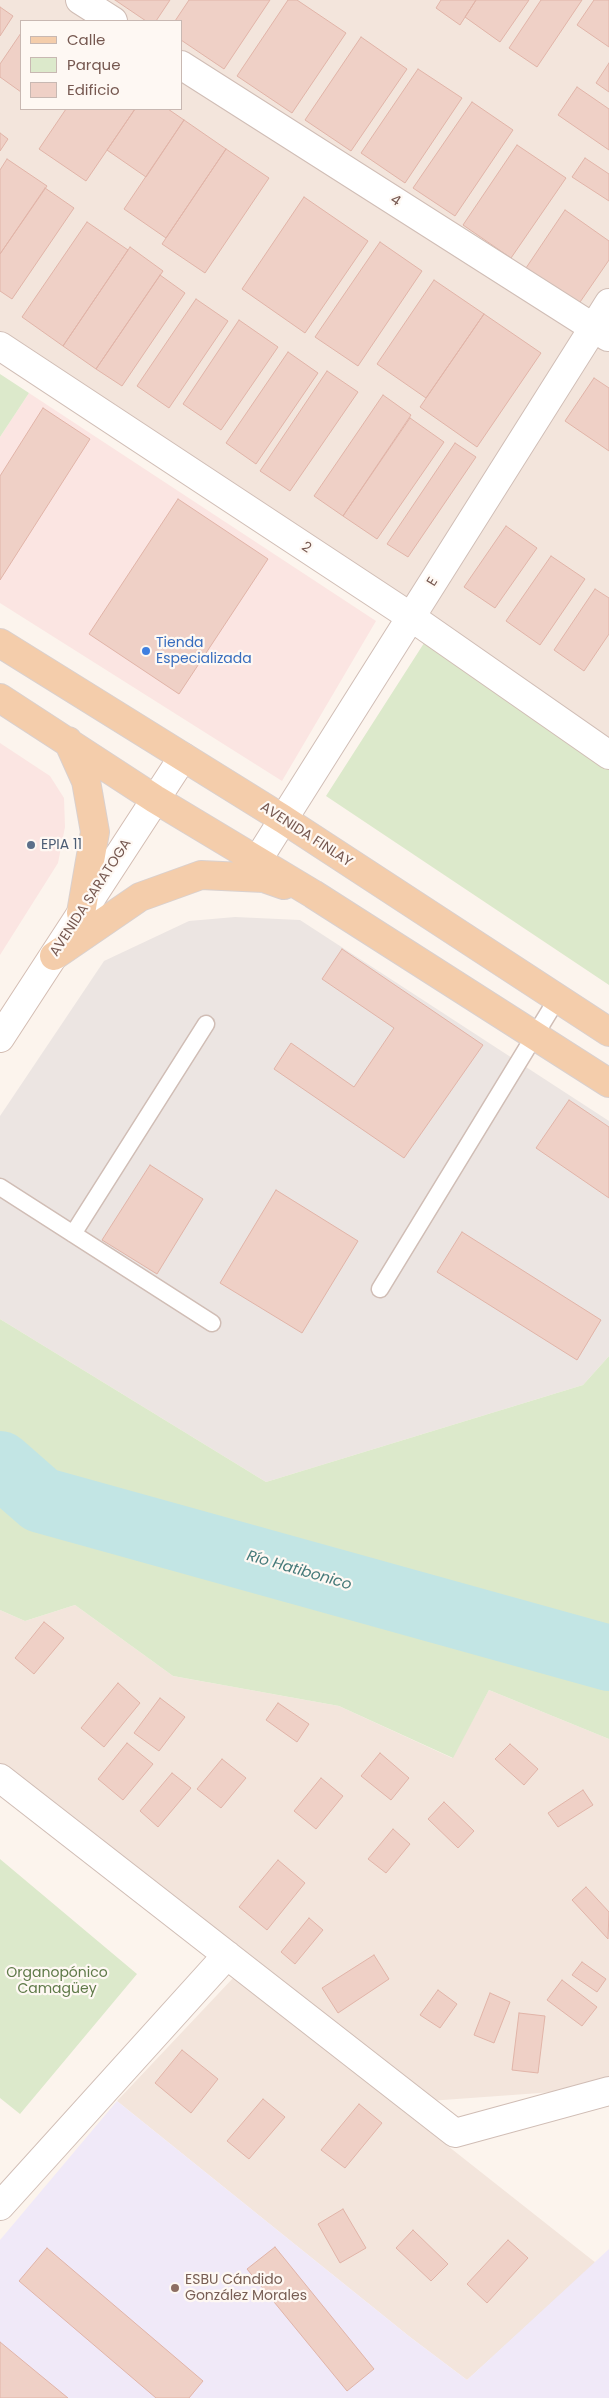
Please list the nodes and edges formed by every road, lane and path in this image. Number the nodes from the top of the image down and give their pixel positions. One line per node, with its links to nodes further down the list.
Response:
1 (80, 0): 2 (street)
2 (112, 20)
3 (182, 65): 5 (street, 4)
4 (609, 303): 5 (street, E)
5 (601, 333): 7 (street, E)
6 (0, 346): 7 (street, 2)
7 (411, 617): 11 (street, 2); 14 (street, E)
8 (0, 643): 12 (main road, AVENIDA FINLAY)
9 (0, 698): 10 (main road)
10 (68, 740): 13 (main road); 17 (main road)
11 (609, 755)
12 (183, 757): 13 (street, AVENIDA SARATOGA); 14 (main road, AVENIDA FINLAY)
13 (155, 799): 15 (main road); 17 (street, AVENIDA SARATOGA)
14 (283, 819): 15 (street, E); 19 (main road, AVENIDA FINLAY)
15 (257, 861): 16 (main road)
16 (313, 894): 18 (main road); 22 (main road)
17 (81, 913): 18 (street, AVENIDA SARATOGA)
18 (54, 956): 23 (street, AVENIDA SARATOGA)
19 (557, 999): 21 (main road, AVENIDA FINLAY); 22 (lane)
20 (206, 1024): 26 (lane)
21 (609, 1032)
22 (535, 1035): 24 (main road); 27 (lane)
23 (0, 1038)
24 (609, 1083)
25 (0, 1187): 26 (lane)
26 (73, 1234): 28 (lane)
27 (380, 1289)
28 (212, 1323)
29 (0, 1778): 30 (street)
30 (227, 1955): 31 (street); 32 (street)
31 (609, 2091)
32 (0, 2206)

